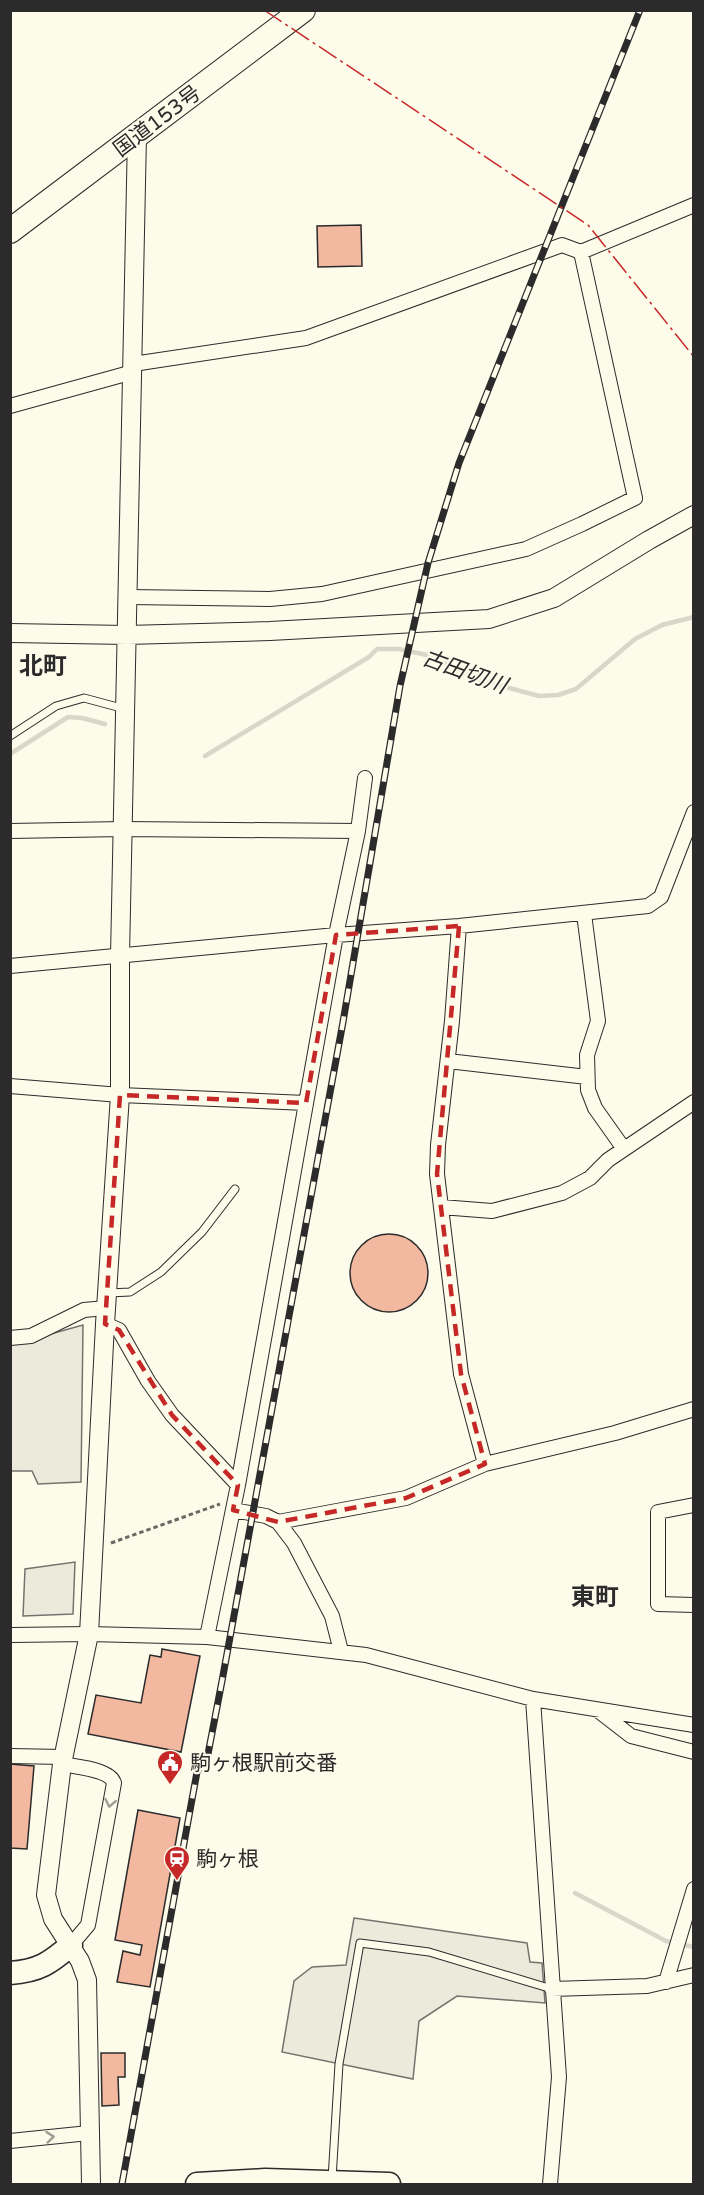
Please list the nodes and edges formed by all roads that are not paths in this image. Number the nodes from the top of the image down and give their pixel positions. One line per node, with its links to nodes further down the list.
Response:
1 (303, 10): 2 (highway, 国道153号)
2 (137, 135): 4 (highway, 国道153号); 6 (street)
3 (693, 205): 5 (street)
4 (10, 231)
5 (581, 252): 6 (street); 9 (street)
6 (133, 368): 7 (street); 9 (street)
7 (10, 406)
8 (693, 515): 11 (street)
9 (128, 597): 11 (street)
10 (10, 633): 11 (street)
11 (127, 635): 12 (street)
12 (126, 709): 13 (lane); 16 (street)
13 (10, 736)
14 (365, 778): 18 (street)
15 (693, 812): 19 (street)
16 (123, 829): 17 (street); 18 (street); 22 (street)
17 (10, 831)
18 (358, 831): 21 (street)
19 (584, 914): 20 (street); 25 (street)
20 (459, 926): 21 (street); 24 (street)
21 (336, 935): 22 (street); 29 (street)
22 (120, 956): 23 (street); 27 (street)
23 (10, 966)
24 (448, 1061): 25 (street); 32 (street)
25 (587, 1077): 30 (street)
26 (10, 1086): 27 (street)
27 (120, 1095): 29 (street); 33 (street)
28 (693, 1102): 30 (street)
29 (306, 1103): 37 (street)
30 (624, 1149): 32 (street)
31 (235, 1189): 33 (lane)
32 (441, 1207): 36 (street)
33 (106, 1309): 34 (street); 37 (street); 41 (street)
34 (10, 1338)
35 (693, 1410): 36 (street)
36 (485, 1464): 39 (street)
37 (235, 1498): 39 (street); 43 (street)
38 (693, 1505): 40 (street)
39 (278, 1522): 44 (street)
40 (693, 1605)
41 (88, 1634): 42 (street); 43 (street); 50 (street)
42 (10, 1635)
43 (207, 1637): 44 (street)
44 (341, 1651): 45 (street)
45 (533, 1699): 46 (street); 56 (street)
46 (598, 1711): 47 (street); 48 (street)
47 (693, 1725)
48 (693, 1752)
49 (10, 1756): 50 (street)
50 (63, 1760): 52 (street); 52 (street, one-way to 52)
51 (693, 1889): 55 (street)
52 (71, 1945): 53 (main road); 57 (street)
53 (10, 1973)
54 (693, 1976): 55 (street)
55 (666, 1982): 56 (street)
56 (552, 1989): 59 (lane); 64 (street)
57 (89, 2133): 58 (street, one-way to 57); 61 (street)
58 (10, 2141)
59 (332, 2182): 60 (main road); 63 (main road)
60 (309, 2183): 62 (main road)
61 (91, 2184)
62 (197, 2184)
63 (389, 2184)
64 (550, 2184)

